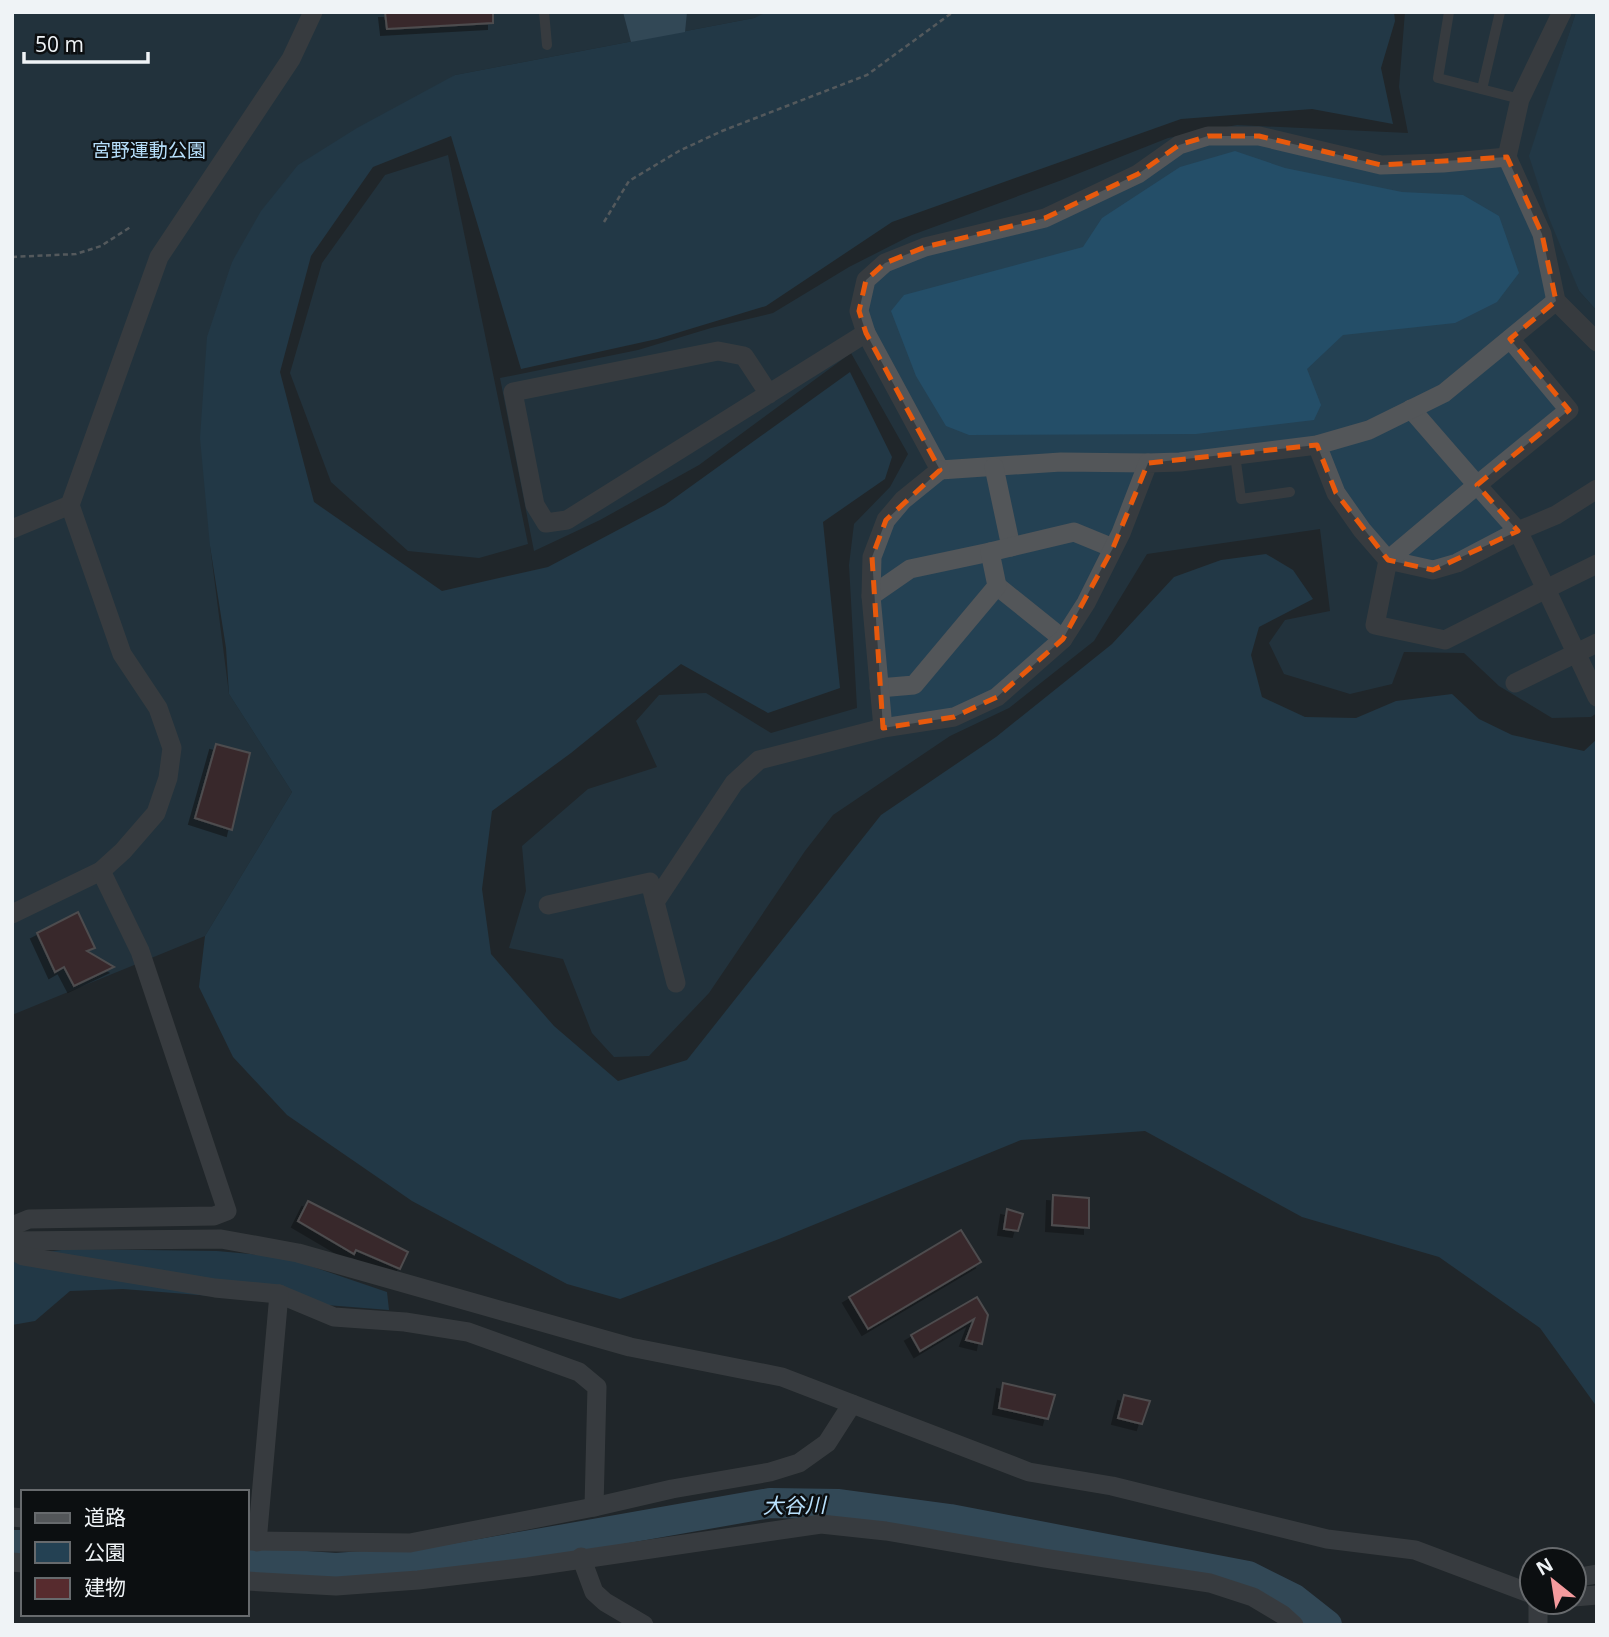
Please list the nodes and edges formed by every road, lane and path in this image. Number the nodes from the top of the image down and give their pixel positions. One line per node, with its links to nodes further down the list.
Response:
1 (313, 12): 28 (street)
2 (544, 12): 7 (lane)
3 (953, 12): 11 (path)
4 (1449, 12): 8 (lane)
5 (1500, 12): 8 (lane)
6 (1562, 12): 9 (street)
7 (547, 45)
8 (1482, 89): 9 (lane)
9 (1520, 99): 10 (street)
10 (1507, 157): 14 (street); 15 (street)
11 (604, 222)
12 (132, 226): 13 (path)
13 (12, 257)
14 (1556, 301): 16 (street); 17 (street)
15 (866, 333): 18 (street); 24 (street)
16 (1510, 339): 19 (street); 25 (street)
17 (1597, 341)
18 (769, 394): 18 (street)
19 (1411, 409): 20 (street); 25 (street)
20 (1317, 445): 21 (street); 34 (street)
21 (1235, 455): 22 (street); 27 (lane)
22 (1148, 463): 23 (street); 32 (street)
23 (994, 467): 24 (street); 31 (street)
24 (940, 470): 38 (street)
25 (1477, 485): 30 (street); 34 (street)
26 (1597, 489): 30 (street)
27 (1290, 492)
28 (71, 505): 29 (street); 46 (street)
29 (12, 529)
30 (1518, 531): 34 (street); 37 (street)
31 (1011, 547): 32 (street); 33 (street)
32 (1113, 548): 39 (street)
33 (989, 552): 36 (street); 38 (street)
34 (1388, 560): 37 (street)
35 (1597, 564): 37 (street)
36 (997, 586): 39 (street); 43 (street)
37 (1546, 589): 41 (street)
38 (871, 596): 43 (street)
39 (1063, 639): 45 (street)
40 (1597, 643): 41 (street)
41 (1576, 653): 42 (street); 44 (street)
42 (1515, 683)
43 (879, 688): 45 (street)
44 (1597, 697)
45 (883, 729): 47 (street)
46 (101, 872): 49 (street); 51 (street)
47 (655, 902): 48 (street); 50 (street)
48 (548, 905)
49 (12, 914)
50 (676, 983)
51 (12, 1226)
52 (12, 1241): 55 (street)
53 (12, 1250): 54 (street)
54 (278, 1294): 56 (street); 57 (street)
55 (852, 1404): 56 (street); 60 (street)
56 (594, 1507): 57 (street)
57 (252, 1541)
58 (582, 1557): 59 (street); 61 (street); 62 (street)
59 (248, 1581)
60 (1518, 1589)
61 (645, 1625)
62 (1294, 1625)

